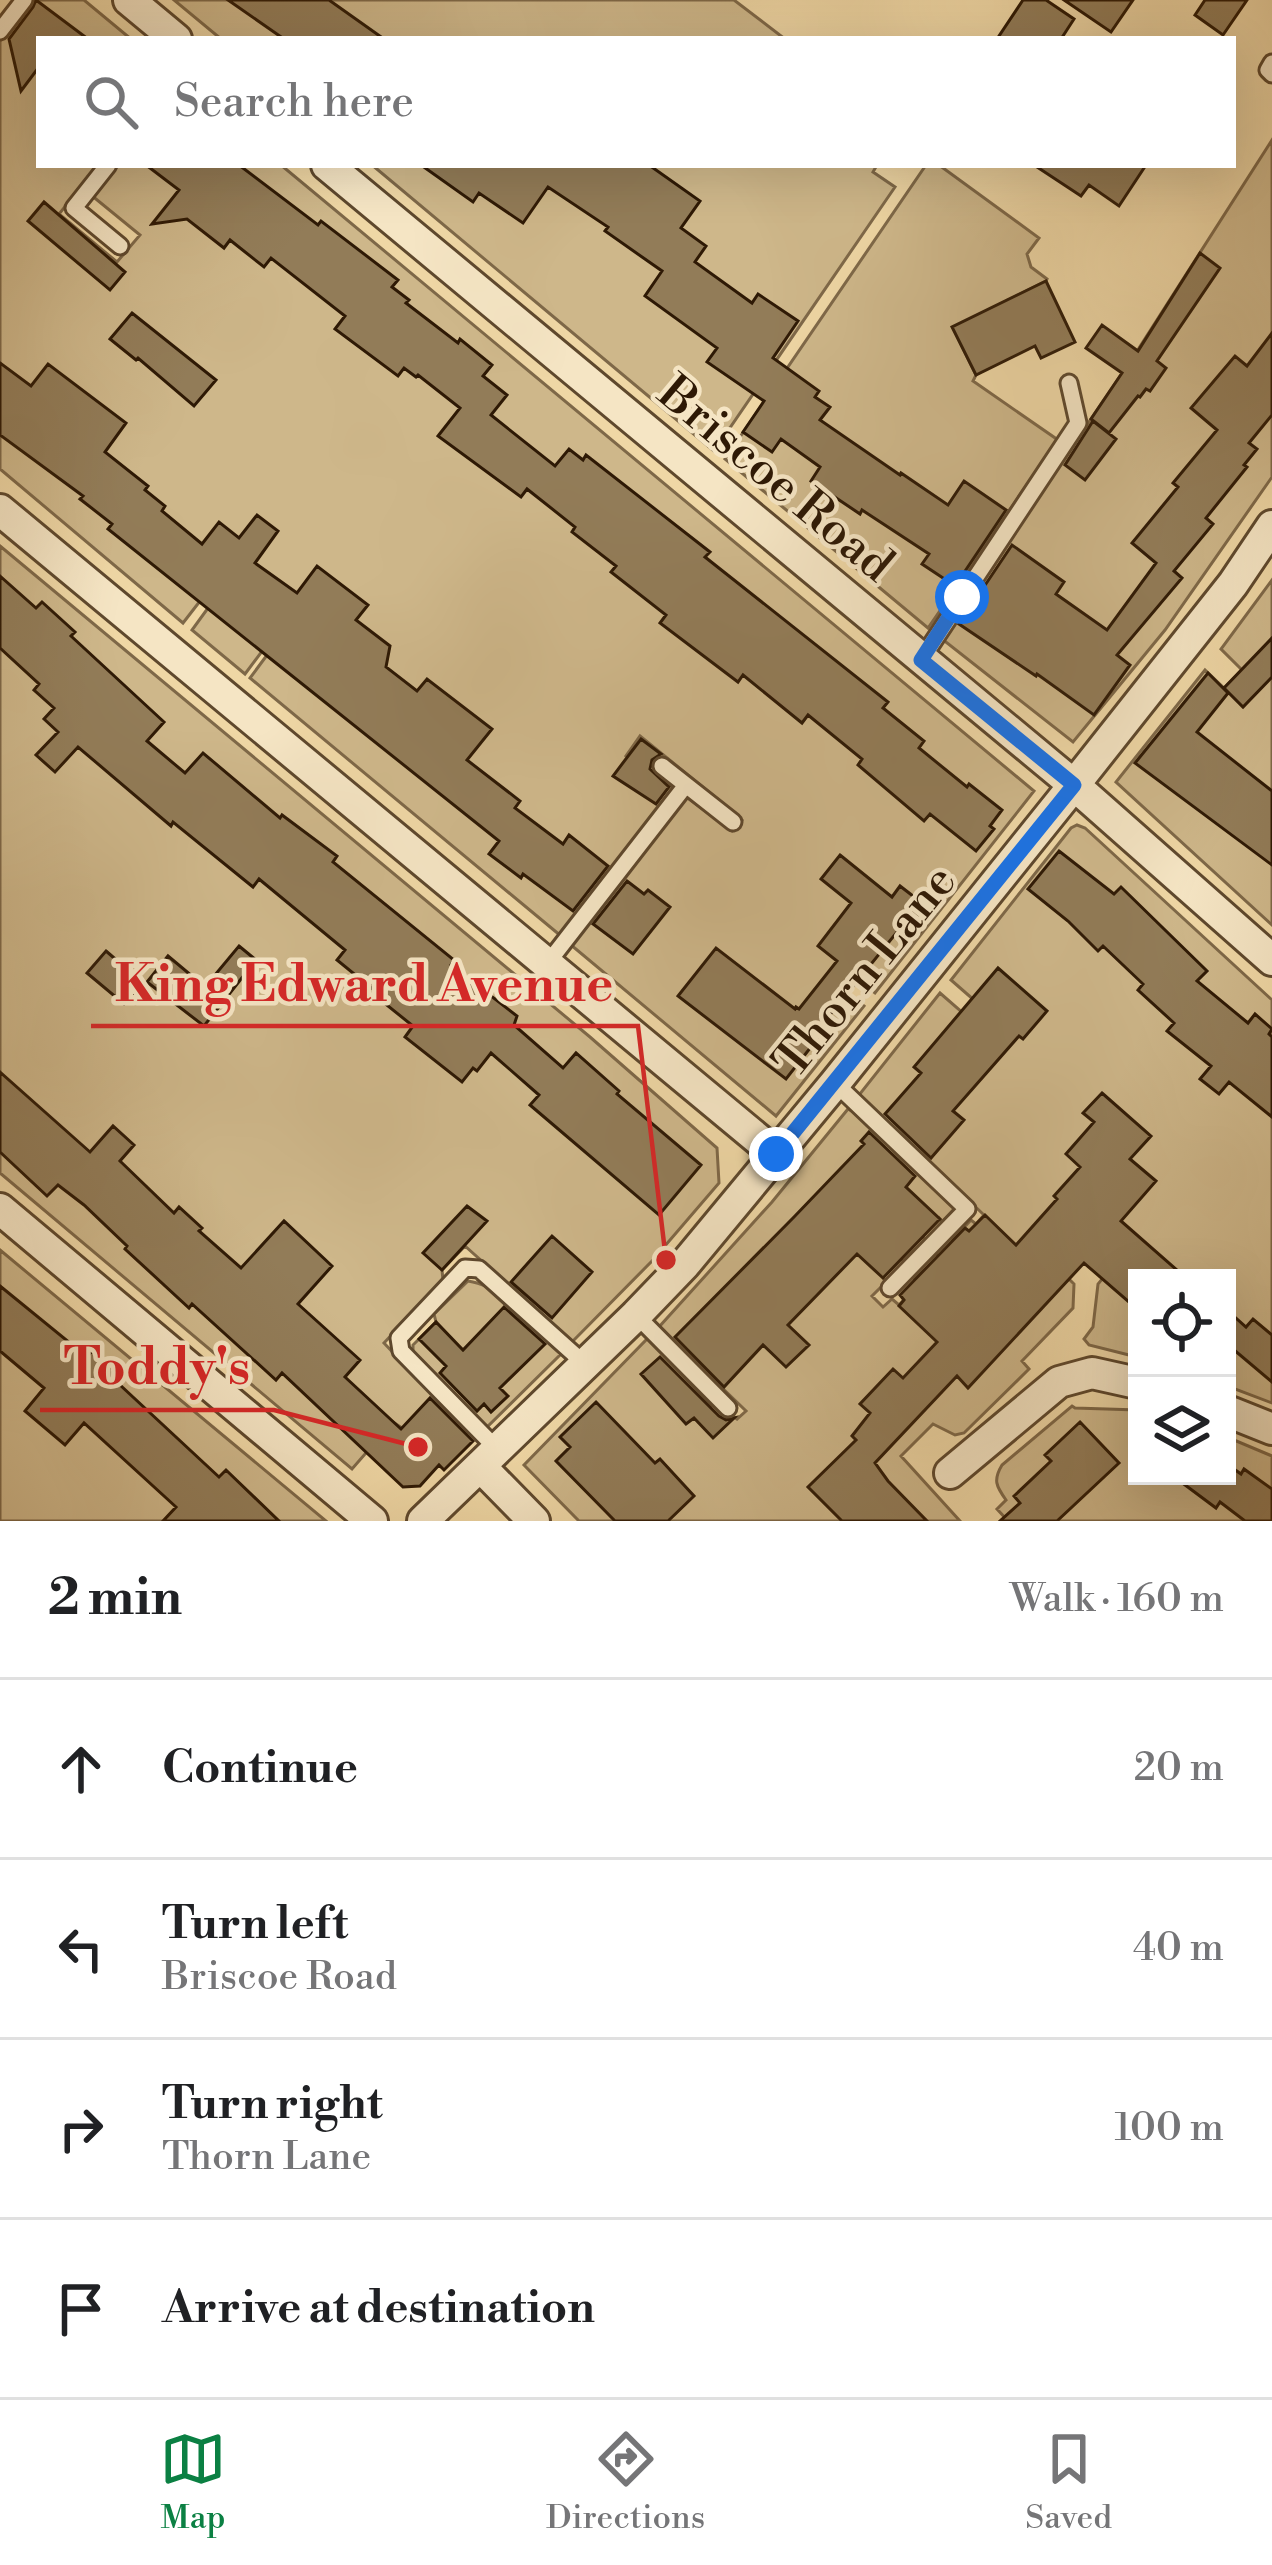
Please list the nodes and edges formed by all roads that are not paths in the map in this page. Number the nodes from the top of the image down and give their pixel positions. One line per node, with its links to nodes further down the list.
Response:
1 (23, 0): 3 (lane)
2 (129, 0): 4 (street)
3 (0, 31)
4 (172, 36)
5 (1272, 63): 6 (lane)
6 (1272, 74)
7 (106, 168): 9 (lane)
8 (331, 168): 13 (street, Briscoe Road)
9 (120, 246)
10 (1069, 383): 13 (lane)
11 (0, 510): 19 (street)
12 (1272, 526): 16 (street, Thorn Lane)
13 (921, 660): 16 (street, Briscoe Road)
14 (662, 766): 15 (lane)
15 (686, 784): 17 (lane); 19 (lane)
16 (1074, 785): 18 (street, Briscoe Road); 20 (street, Thorn Lane)
17 (733, 822)
18 (1272, 960)
19 (547, 964): 21 (street)
20 (835, 1083): 21 (street, Thorn Lane); 23 (lane)
21 (776, 1154): 24 (street, Thorn Lane)
22 (0, 1209): 32 (street)
23 (890, 1288)
24 (636, 1315): 25 (street, Thorn Lane); 27 (lane)
25 (585, 1364): 30 (street, Thorn Lane); 30 (lane)
26 (1128, 1381): 31 (street)
27 (728, 1408)
28 (1236, 1415): 29 (street)
29 (1272, 1429)
30 (488, 1458): 33 (street, Thorn Lane); 34 (street)
31 (950, 1473)
32 (372, 1521)
33 (423, 1521)
34 (534, 1521)

